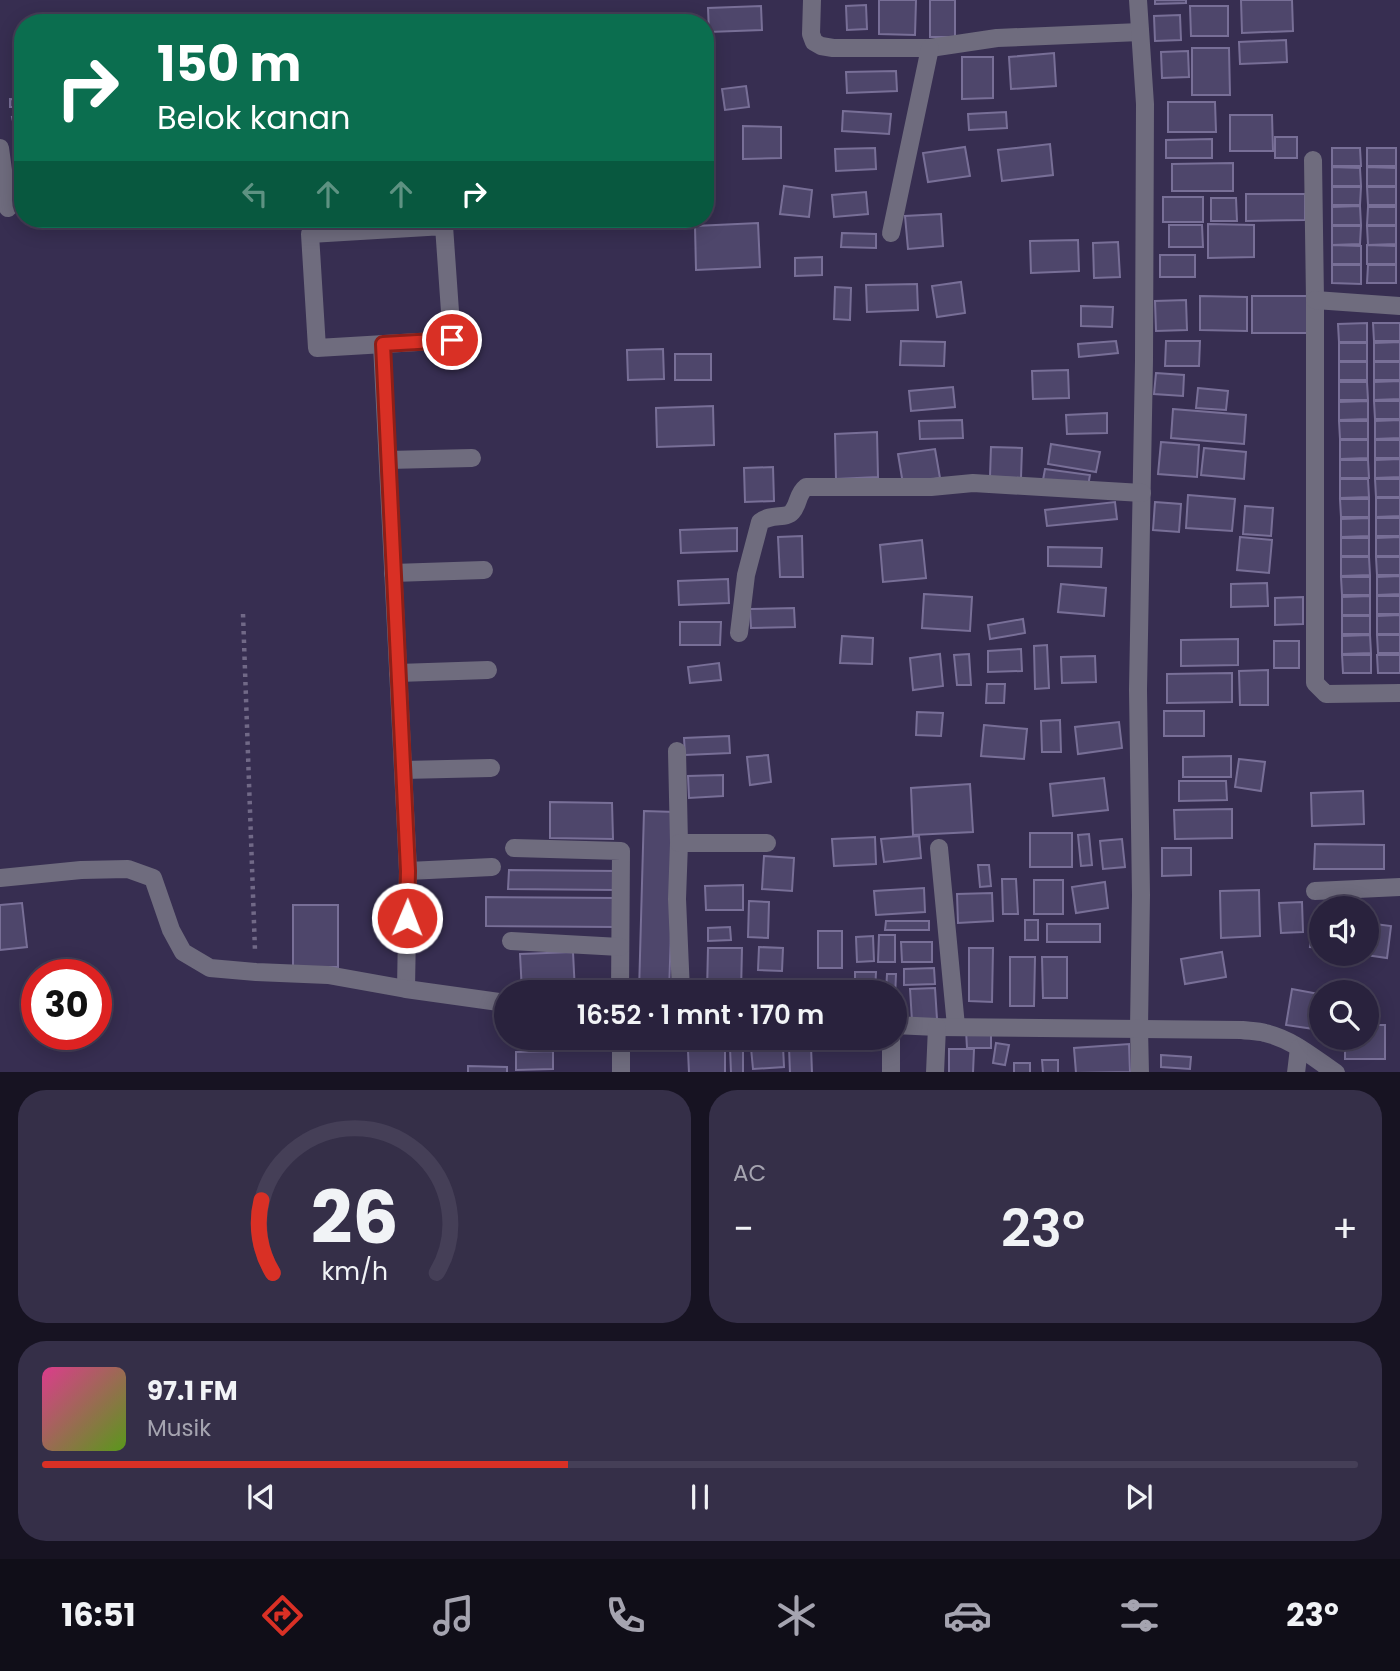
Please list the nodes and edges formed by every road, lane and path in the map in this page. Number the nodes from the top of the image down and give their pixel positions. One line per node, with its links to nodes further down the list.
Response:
1 (812, 0): 4 (street)
2 (1138, 0): 3 (street)
3 (1140, 32): 4 (street); 16 (street)
4 (930, 48): 10 (street)
5 (0, 148): 7 (street)
6 (1313, 160): 11 (street)
7 (8, 208)
8 (410, 228): 13 (street)
9 (444, 228): 13 (street)
10 (891, 233)
11 (1315, 300): 12 (street); 23 (street)
12 (1400, 306)
13 (383, 344): 15 (street)
14 (472, 458): 15 (street)
15 (388, 460): 18 (street)
16 (1142, 493): 20 (street); 46 (street)
17 (484, 570): 18 (street)
18 (393, 573): 22 (street)
19 (243, 614): 38 (path)
20 (739, 633)
21 (488, 670): 22 (street)
22 (398, 673): 26 (street)
23 (1400, 693)
24 (677, 751): 28 (street)
25 (491, 768): 26 (street)
26 (403, 770): 32 (street)
27 (767, 842): 28 (street)
28 (679, 843): 40 (street)
29 (514, 848): 37 (street)
30 (939, 848): 44 (street)
31 (492, 867): 32 (street)
32 (408, 871): 41 (street)
33 (0, 878): 38 (street)
34 (1400, 887): 35 (street)
35 (1315, 891)
36 (511, 941): 37 (street)
37 (620, 947): 39 (street)
38 (256, 972): 41 (street)
39 (620, 980)
40 (680, 980)
41 (406, 989): 42 (street)
42 (494, 1001)
43 (907, 1026): 45 (street)
44 (956, 1026): 45 (street); 46 (street)
45 (937, 1027): 52 (street)
46 (1139, 1028): 47 (street); 53 (street)
47 (1299, 1048): 54 (street); 55 (street)
48 (621, 1050): 50 (street)
49 (891, 1050): 51 (street)
50 (621, 1072)
51 (891, 1072)
52 (935, 1072)
53 (1140, 1072)
54 (1296, 1072)
55 (1335, 1072)

